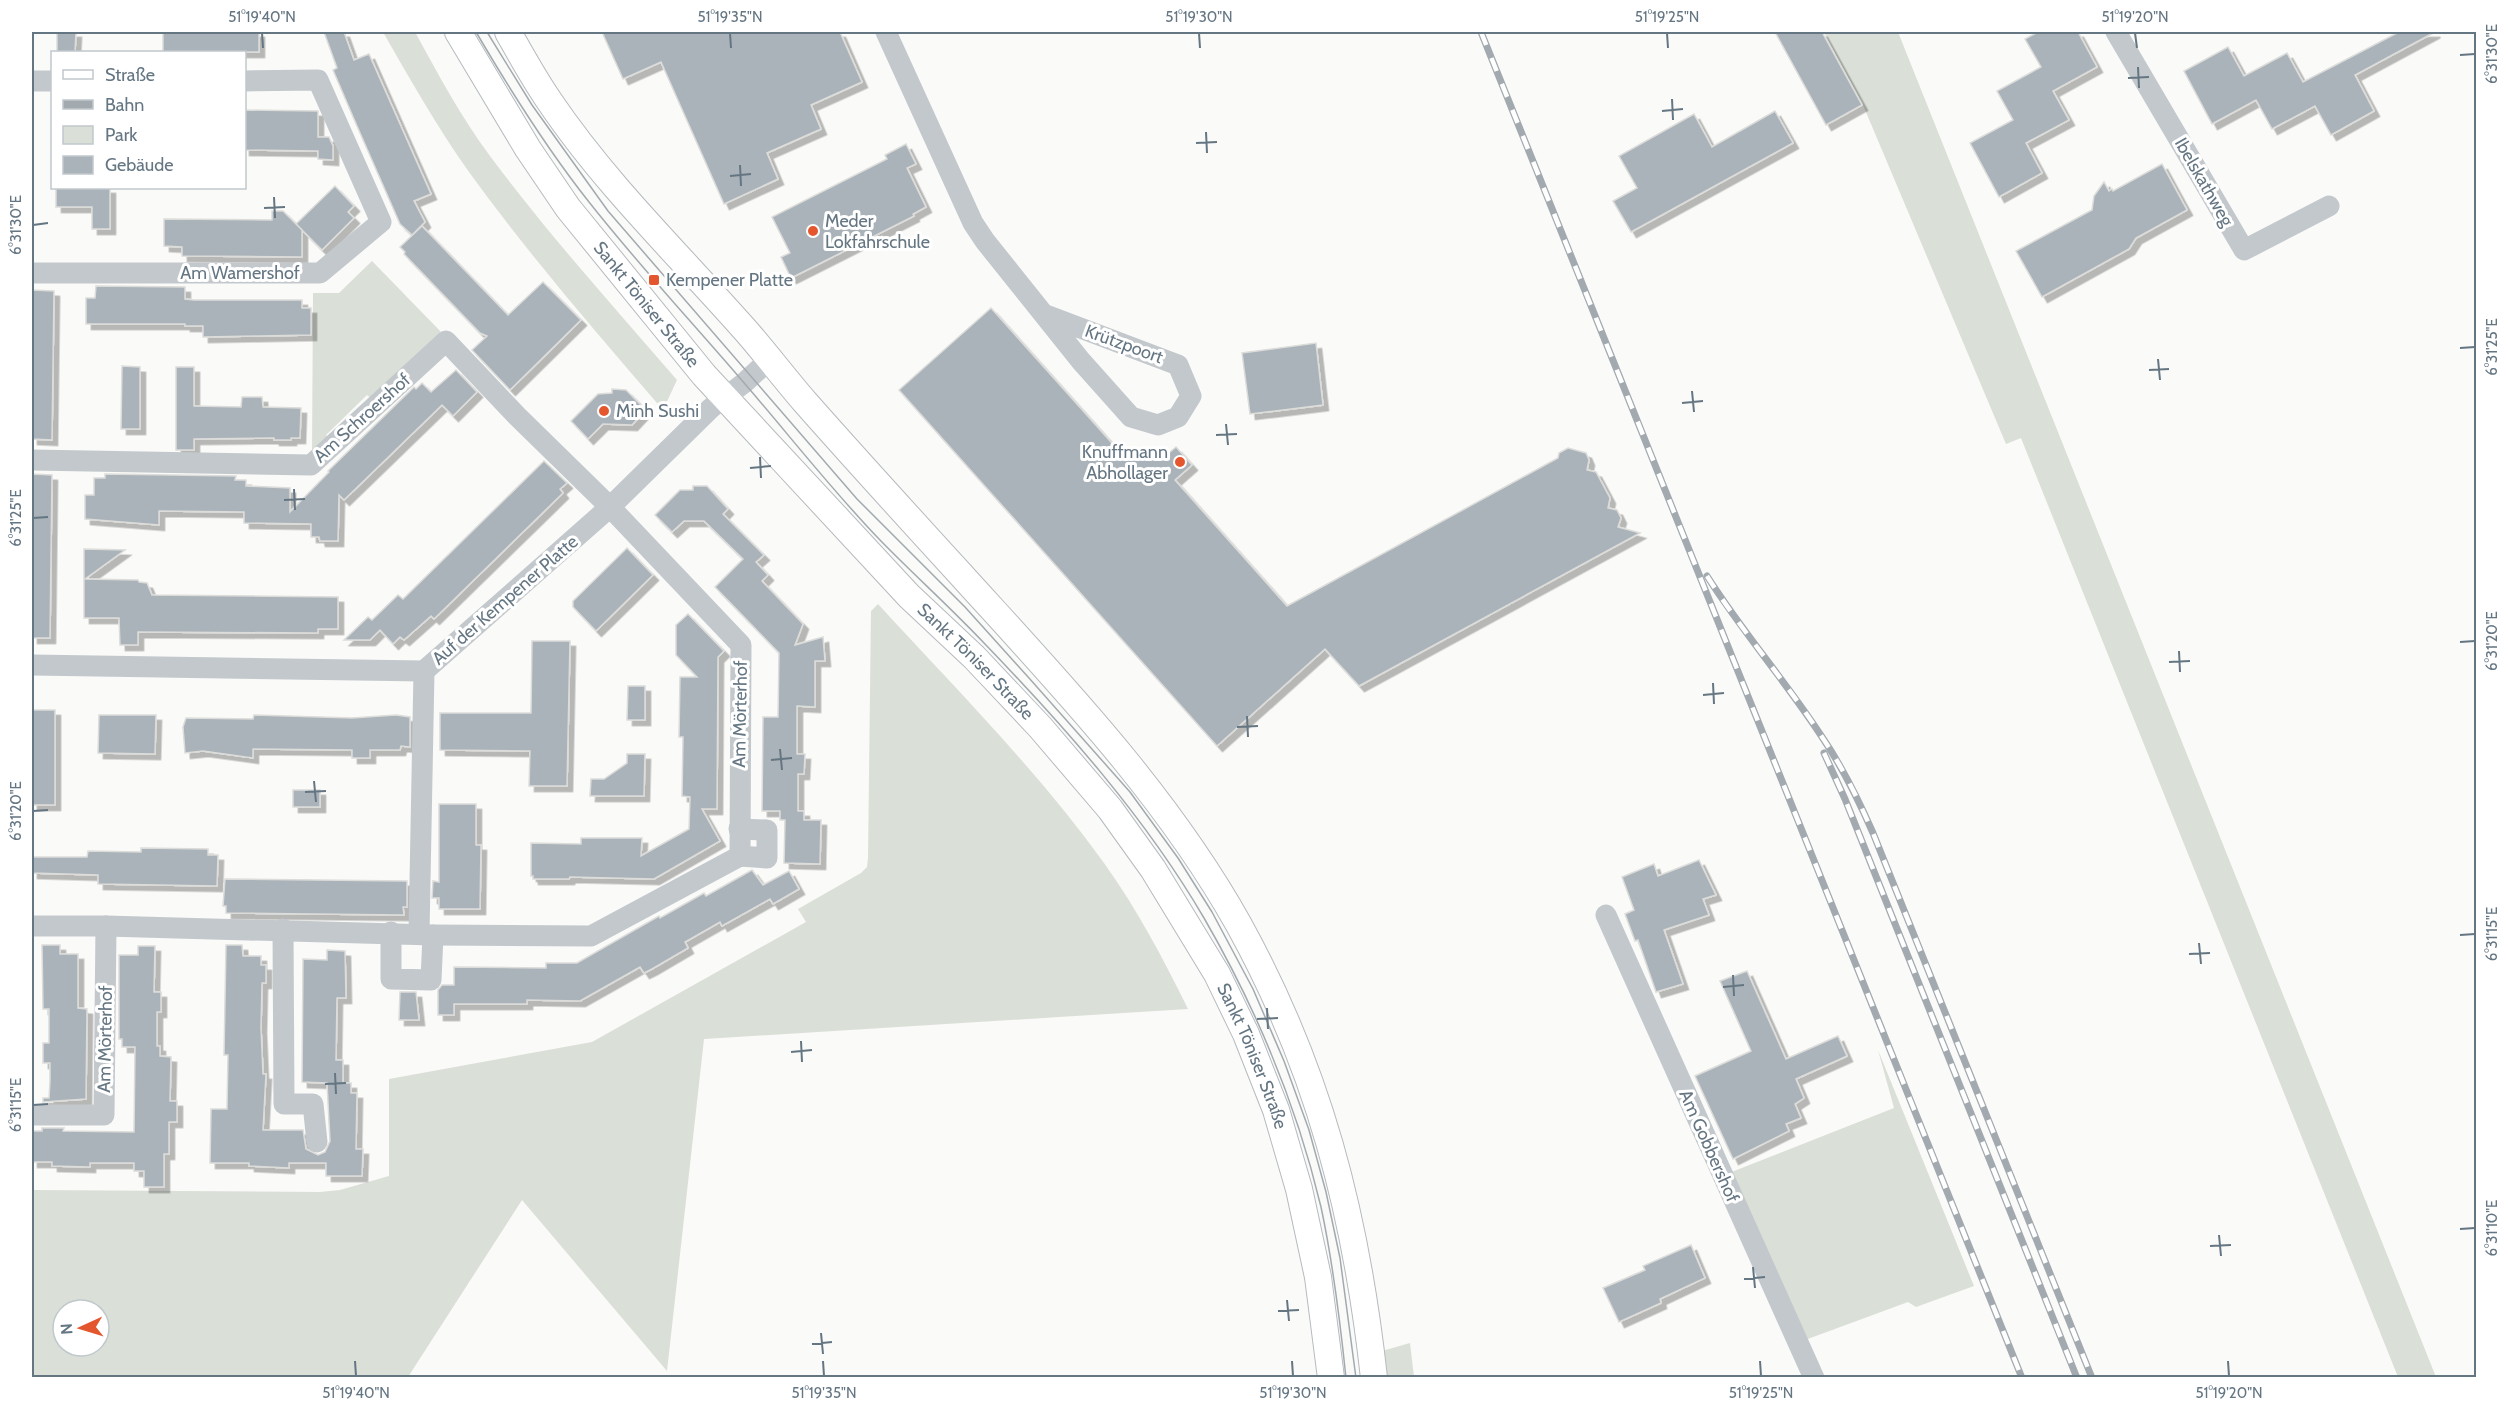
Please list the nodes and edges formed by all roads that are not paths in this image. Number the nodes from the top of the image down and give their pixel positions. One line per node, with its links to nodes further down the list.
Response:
1 (458, 32): 12 (main road, Sankt Töniser Straße)
2 (508, 32): 11 (main road)
3 (886, 32): 10 (street, Krützpoort)
4 (2116, 32): 8 (street, Ibelskathweg)
5 (32, 81): 6 (street)
6 (51, 81)
7 (246, 81): 9 (street, Am Wamershof)
8 (2329, 206)
9 (32, 273)
10 (1046, 315): 10 (street, Krützpoort)
11 (769, 360): 12 (street, Auf der Kempener Platte); 26 (main road)
12 (725, 397): 14 (street, Auf der Kempener Platte); 25 (main road, Sankt Töniser Straße)
13 (32, 460): 14 (street, Am Schroershof)
14 (610, 507): 16 (street, Auf der Kempener Platte); 22 (street, Am Mörterhof)
15 (32, 665): 16 (street, Auf der Kempener Platte)
16 (424, 671): 22 (street)
17 (1606, 915): 27 (street, Am Gobbershof)
18 (32, 926): 19 (street, Am Mörterhof)
19 (106, 926): 20 (street, Am Mörterhof); 23 (street, Am Mörterhof)
20 (283, 929): 21 (street, Am Mörterhof); 24 (street)
21 (391, 932): 22 (street, Am Mörterhof); 22 (street)
22 (426, 935)
23 (32, 1115)
24 (317, 1142)
25 (1331, 1377)
26 (1374, 1377)
27 (1814, 1377)

